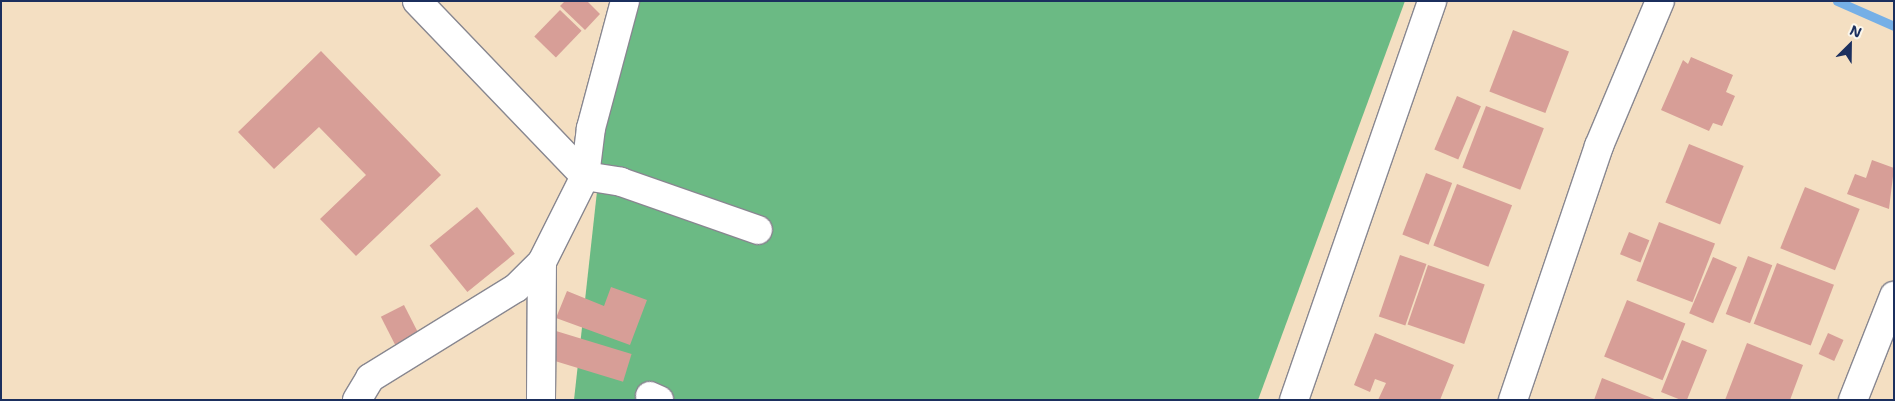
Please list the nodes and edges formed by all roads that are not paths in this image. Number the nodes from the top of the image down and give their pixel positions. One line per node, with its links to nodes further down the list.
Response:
1 (417, 1): 5 (street)
2 (625, 1): 5 (street)
3 (1432, 1): 12 (street)
4 (1660, 1): 13 (street)
5 (585, 176): 6 (street); 7 (street)
6 (758, 230)
7 (542, 262): 10 (street); 11 (street)
8 (1894, 296): 9 (street)
9 (1854, 399)
10 (357, 400)
11 (541, 400)
12 (1294, 400)
13 (1513, 400)

